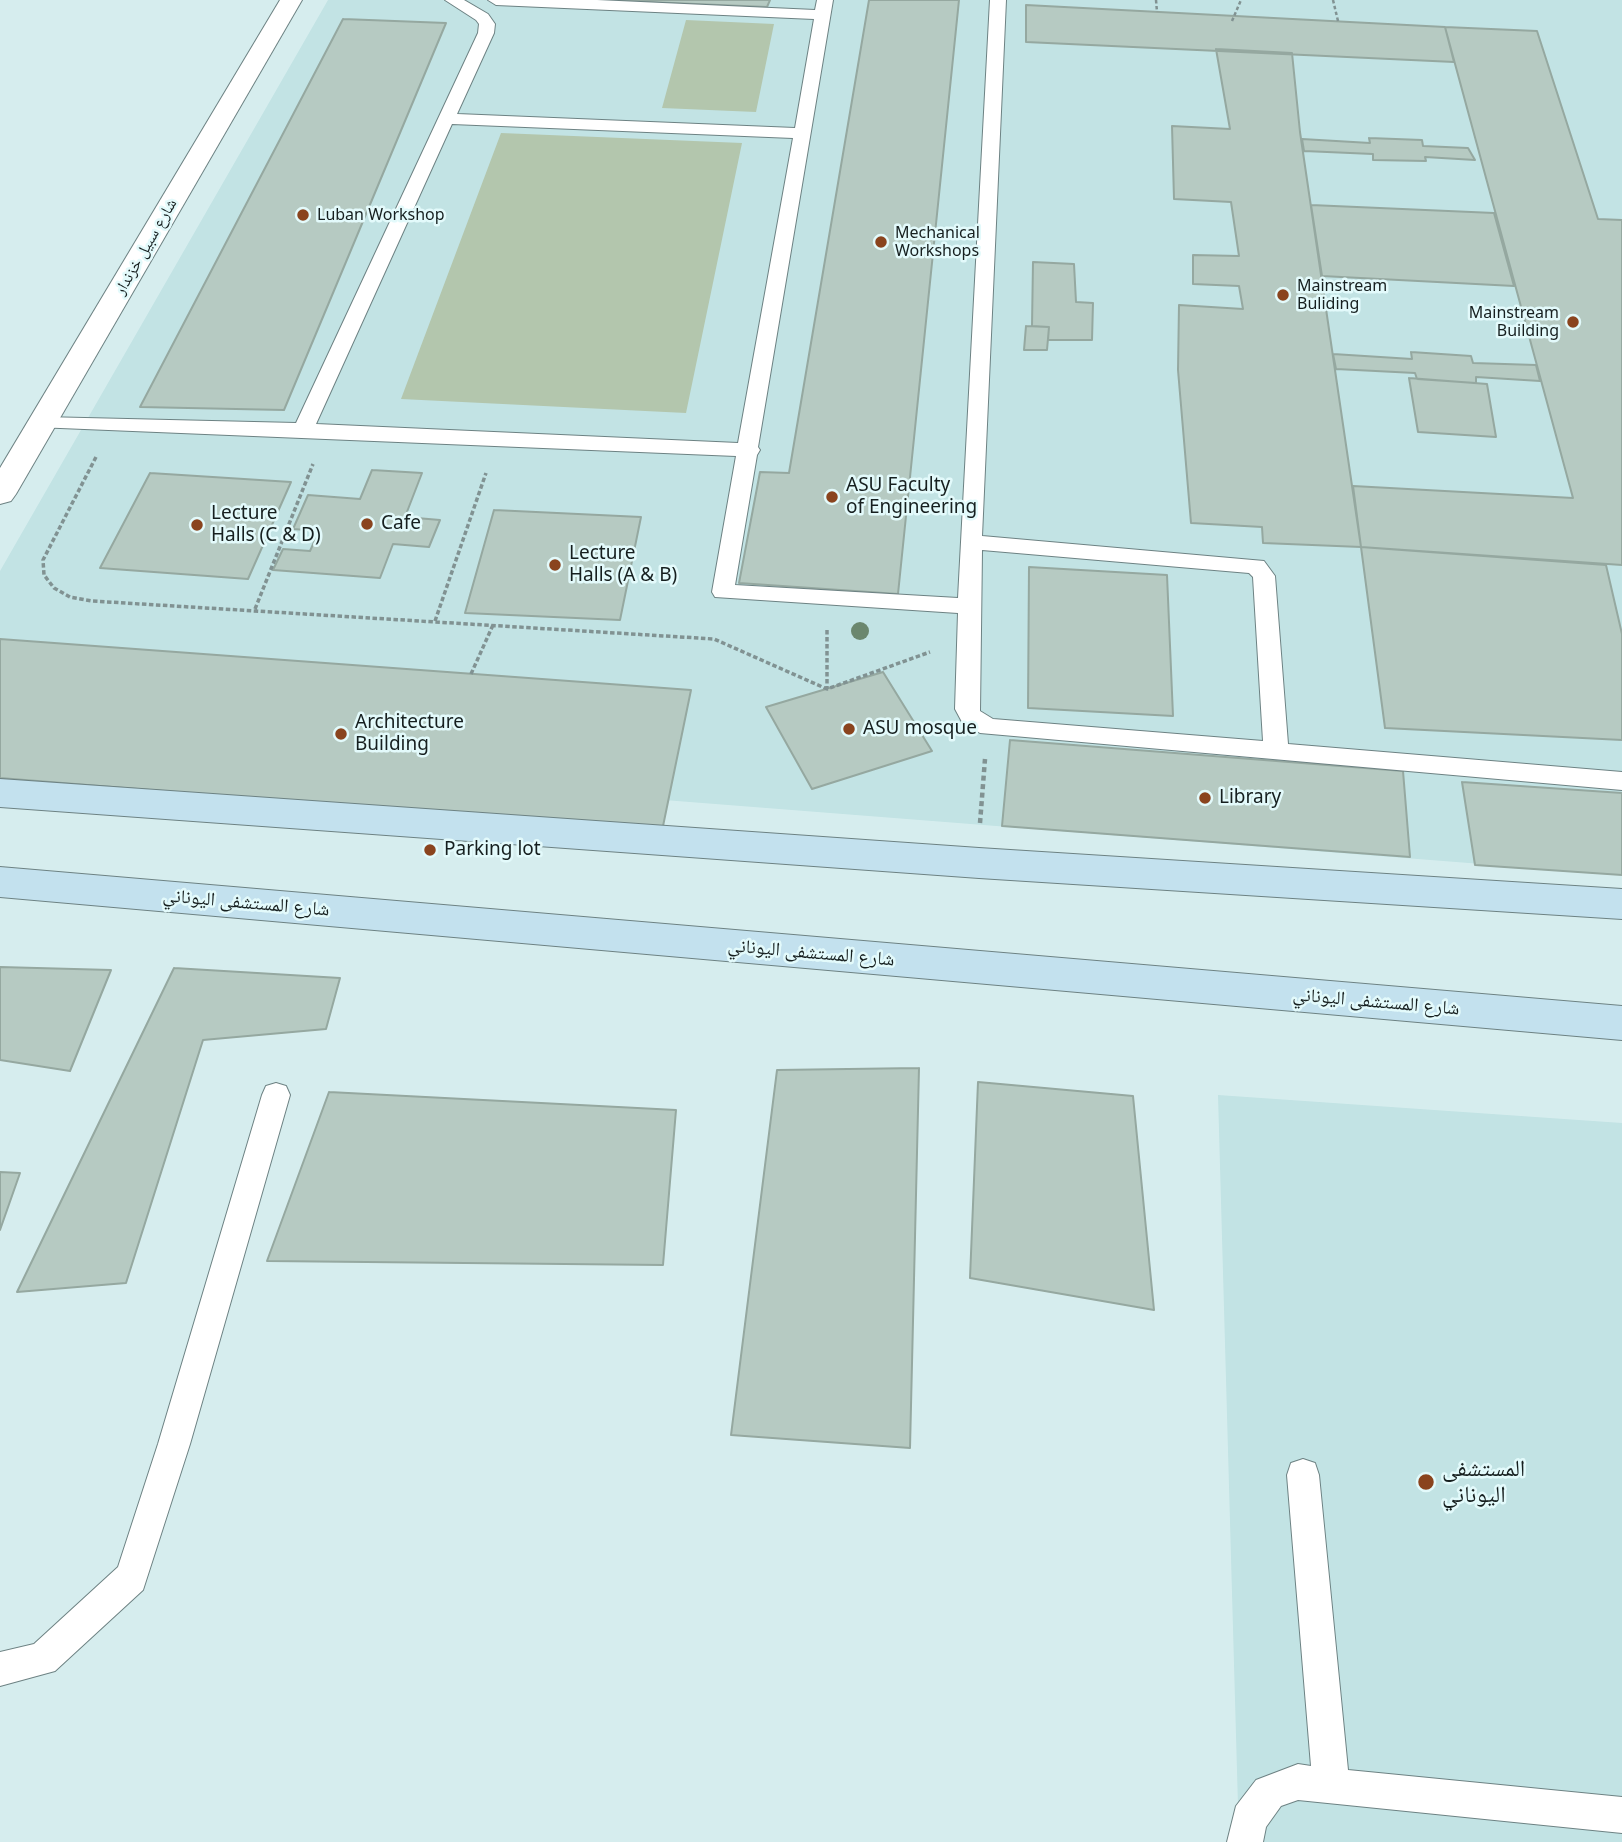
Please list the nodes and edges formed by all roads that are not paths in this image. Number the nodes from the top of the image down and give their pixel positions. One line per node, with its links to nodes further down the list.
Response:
1 (291, 0): 8 (street, شارع سبيل خزندار)
2 (453, 0): 6 (lane)
3 (998, 0): 12 (lane)
4 (496, 1): 5 (lane)
5 (824, 8): 7 (lane)
6 (447, 119): 7 (lane); 9 (lane)
7 (803, 133): 10 (lane)
8 (43, 422): 9 (lane); 11 (street, شارع سبيل خزندار)
9 (303, 430): 10 (lane)
10 (750, 450): 13 (lane)
11 (0, 495)
12 (971, 542): 13 (lane); 14 (lane)
13 (970, 606): 14 (lane)
14 (1276, 751): 15 (lane)
15 (1622, 781)
16 (0, 793): 18 (street)
17 (0, 882): 19 (street, شارع المستشفى اليوناني)
18 (1622, 904)
19 (1622, 1023)
20 (276, 1095): 22 (lane)
21 (1303, 1475): 23 (lane)
22 (0, 1669)
23 (1331, 1787): 24 (lane); 25 (lane)
24 (1622, 1815)
25 (1245, 1842)

